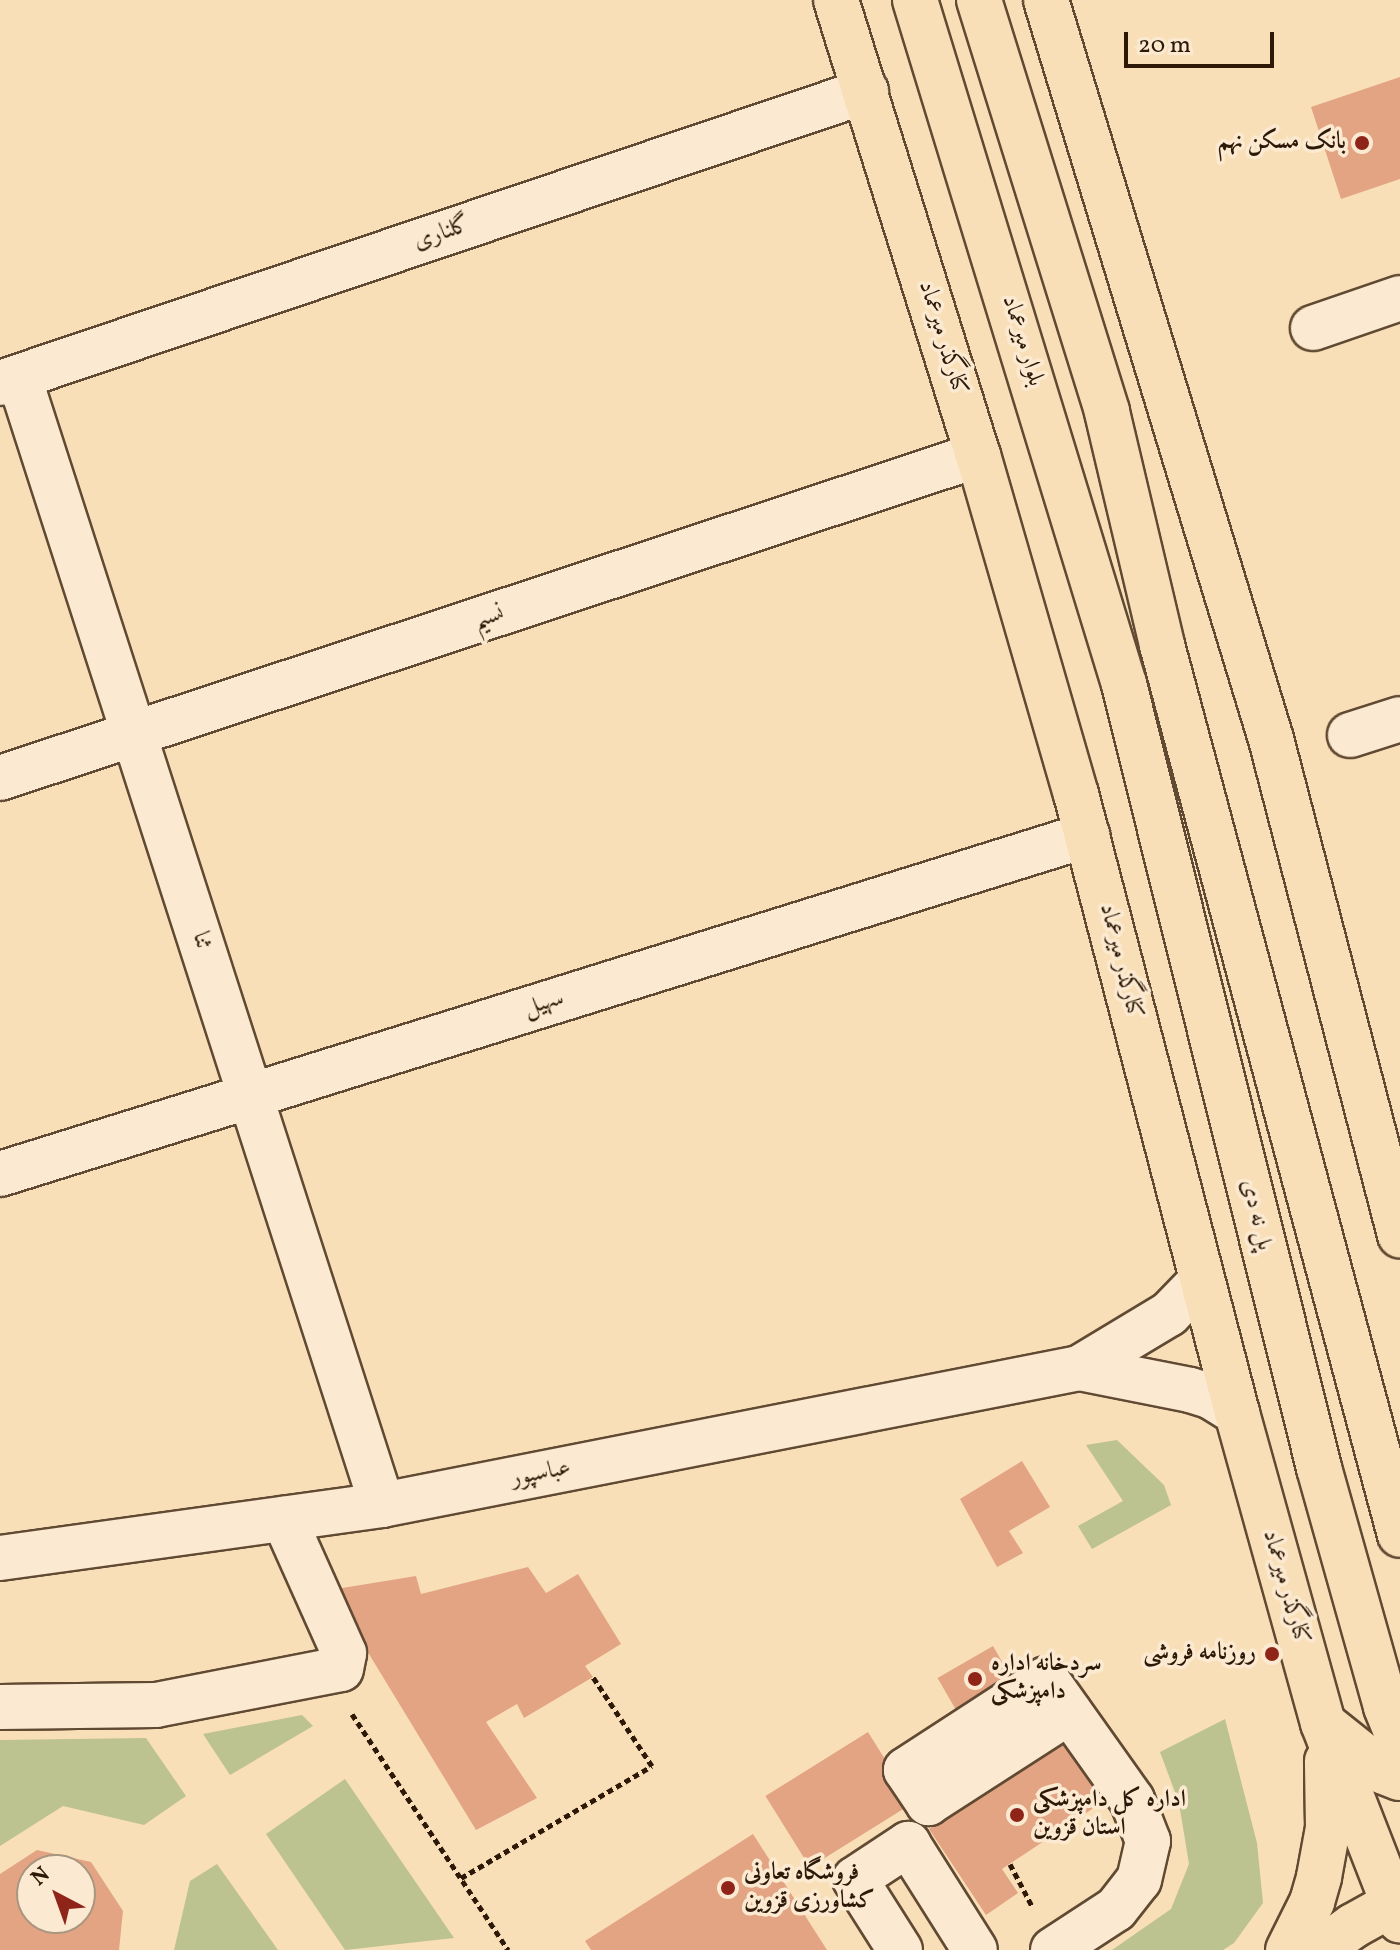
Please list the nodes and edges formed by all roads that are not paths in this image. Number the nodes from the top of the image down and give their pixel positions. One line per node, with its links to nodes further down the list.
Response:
1 (836, 0): 5 (main road, کنارگذر میرعماد)
2 (915, 0): 10 (main road, بلوار میرعماد)
3 (979, 0): 25 (main road)
4 (1046, 0): 17 (main road)
5 (866, 91): 8 (street, گلناری); 9 (main road, کنارگذر میرعماد)
6 (1400, 298): 7 (street)
7 (1313, 328)
8 (9, 380): 13 (street, ثنا)
9 (978, 455): 13 (street, نسیم); 15 (main road, کنارگذر میرعماد)
10 (1124, 684): 30 (main road, پل نه دی)
11 (1400, 719): 12 (street)
12 (1350, 735)
13 (135, 736): 14 (street, نسیم); 16 (street, ثنا)
14 (0, 778)
15 (1087, 835): 16 (street, سهیل); 20 (main road, کنارگذر میرعماد)
16 (251, 1096): 18 (street, سهیل); 23 (street, ثنا)
17 (1388, 1133): 19 (main road)
18 (0, 1174)
19 (1397, 1207)
20 (1202, 1280): 21 (street); 22 (main road, کنارگذر میرعماد)
21 (1079, 1368): 22 (street); 23 (street, عباسپور)
22 (1237, 1413): 29 (main road, کنارگذر میرعماد)
23 (382, 1505): 24 (street, عباسپور)
24 (284, 1519): 26 (street, عباسپور); 27 (street)
25 (1400, 1535)
26 (0, 1558)
27 (0, 1707)
28 (1069, 1712): 35 (street)
29 (1323, 1723): 31 (main road); 32 (main road, کنارگذر میرعماد); 36 (main road)
30 (1400, 1742)
31 (1400, 1778)
32 (1398, 1909): 37 (main road)
33 (900, 1950): 34 (street)
34 (975, 1950)
35 (1053, 1950)
36 (1288, 1950)
37 (1320, 1950)

